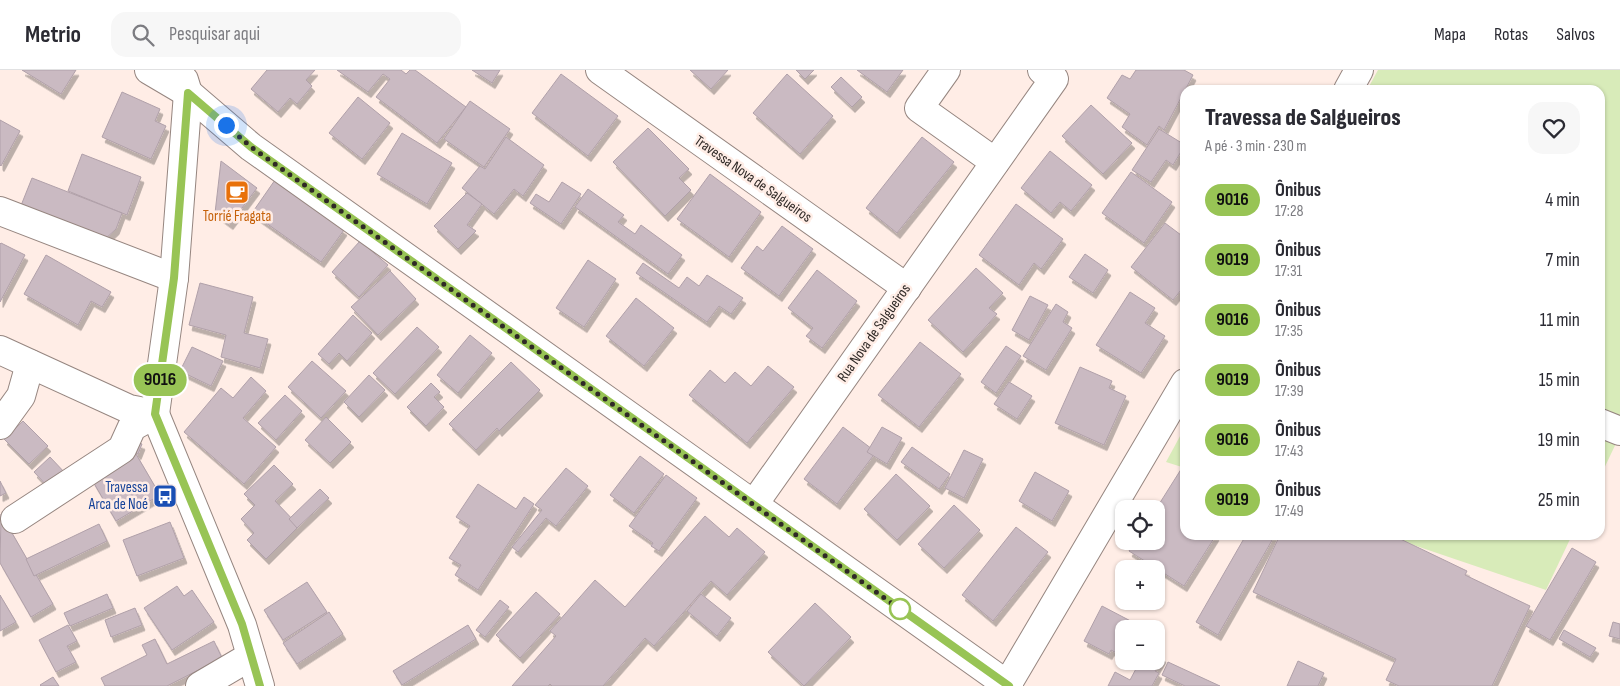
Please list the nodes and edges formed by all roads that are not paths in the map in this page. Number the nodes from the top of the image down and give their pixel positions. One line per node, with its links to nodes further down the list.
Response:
1 (149, 70): 6 (street)
2 (600, 70): 11 (street, Travessa Nova de Salgueiros)
3 (946, 70): 8 (street)
4 (1042, 70): 8 (street, Rua Nova de Salgueiros)
5 (1359, 70): 7 (street)
6 (184, 81): 10 (street); 19 (street)
7 (1351, 85)
8 (995, 162): 11 (street, Rua Nova de Salgueiros)
9 (0, 211): 10 (street)
10 (174, 278): 15 (street)
11 (906, 288): 19 (street, Rua Nova de Salgueiros)
12 (0, 350): 13 (street)
13 (30, 364): 15 (street); 16 (street)
14 (1180, 392): 22 (street)
15 (155, 414): 20 (street); 21 (street)
16 (0, 425)
17 (1605, 425): 18 (street)
18 (1620, 431)
19 (754, 504): 22 (street)
20 (15, 519)
21 (251, 656): 23 (street); 24 (street)
22 (1008, 685)
23 (200, 686)
24 (260, 686)

